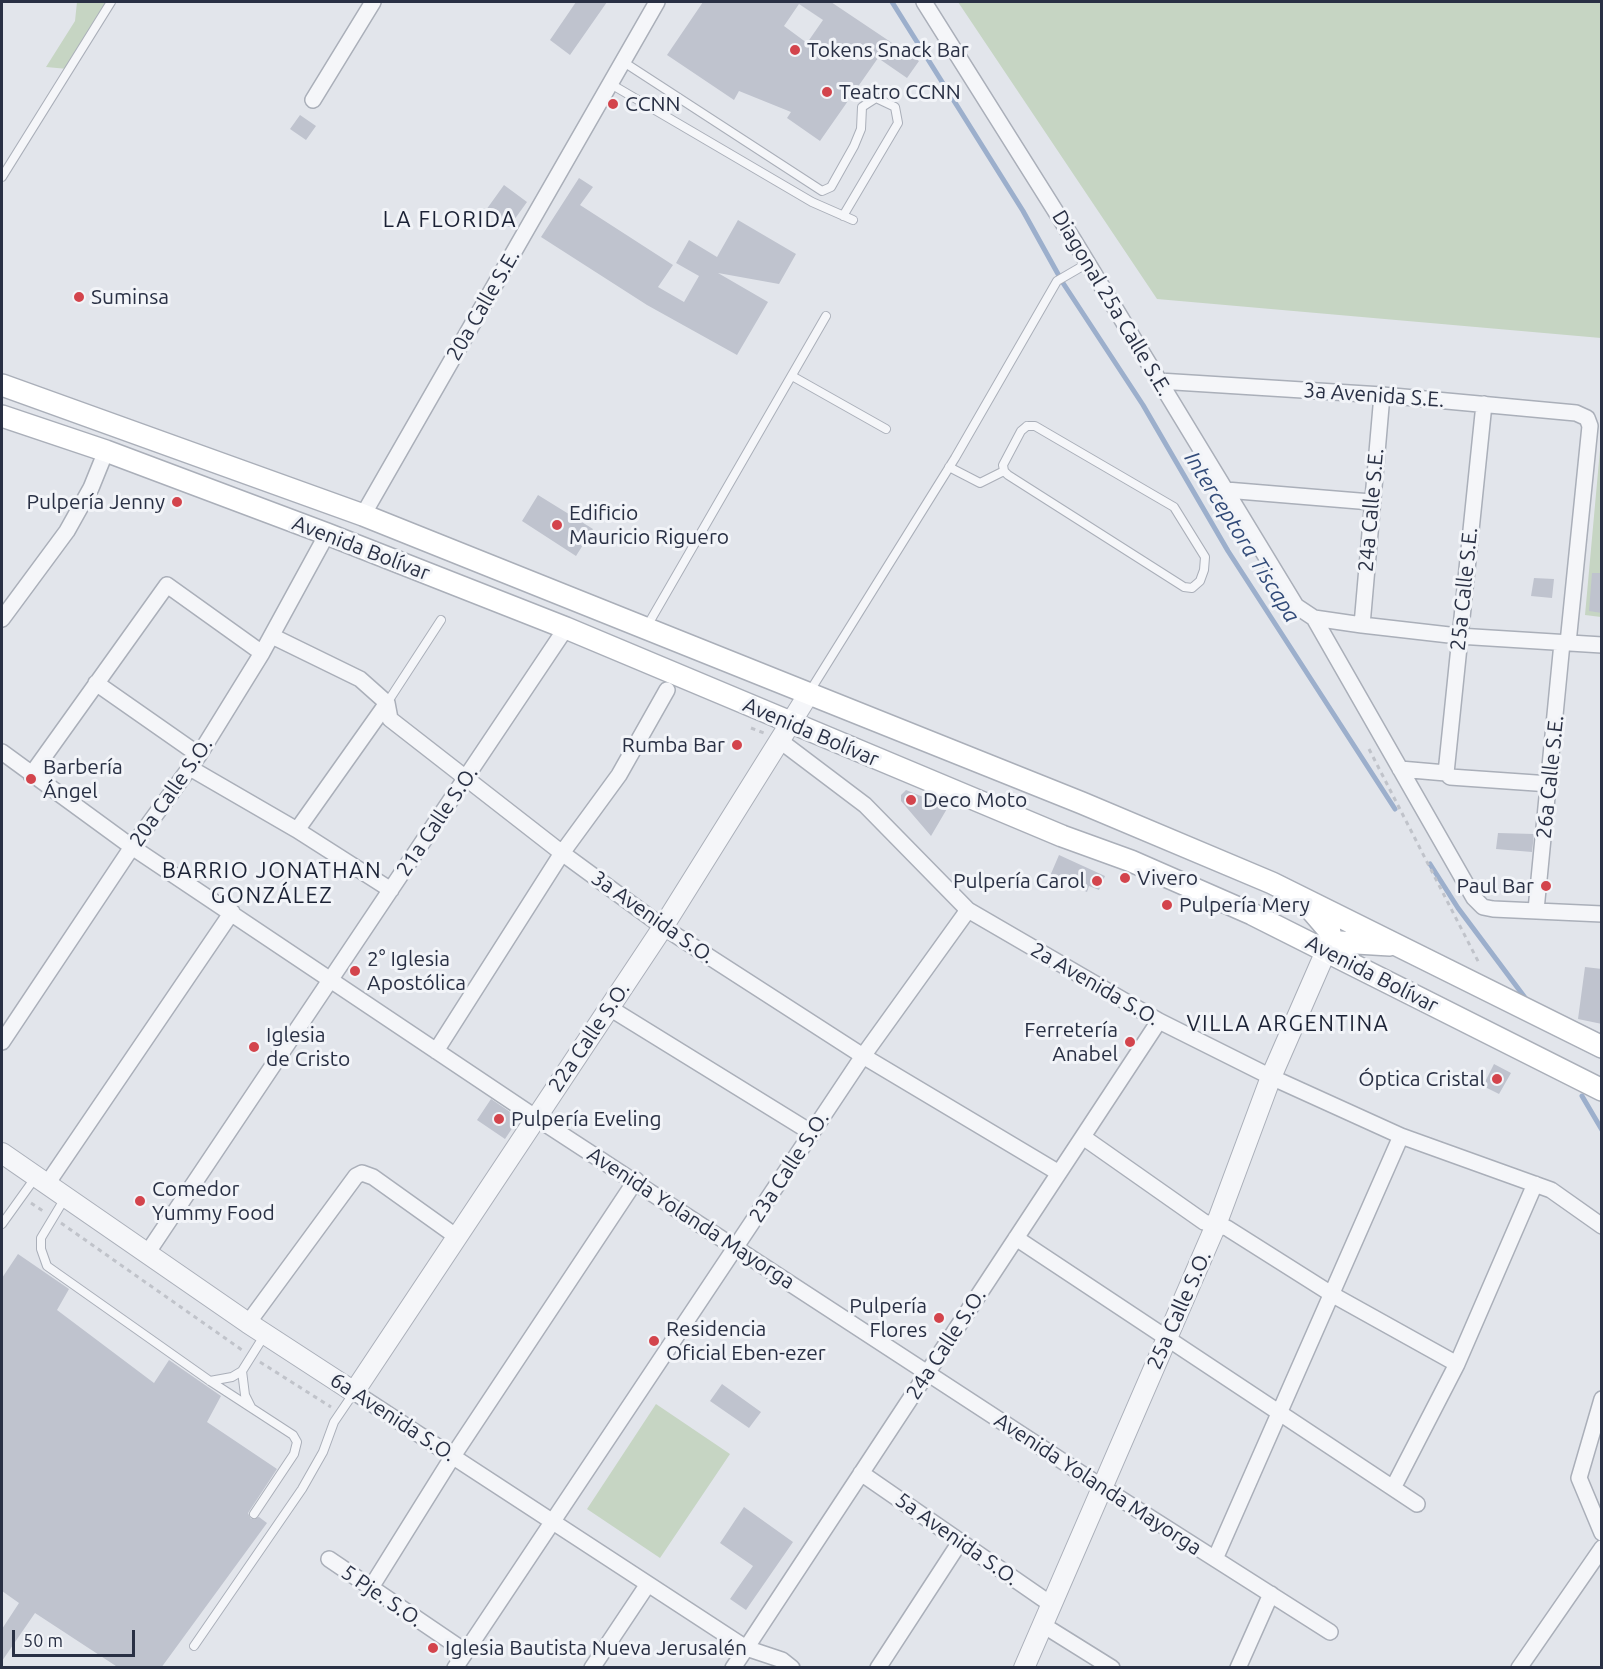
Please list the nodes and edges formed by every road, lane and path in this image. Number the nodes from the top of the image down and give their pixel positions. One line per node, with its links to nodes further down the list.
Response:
1 (111, 2): 8 (lane)
2 (373, 2): 7 (street)
3 (657, 2): 5 (street, 20a Calle S.E.)
4 (924, 2): 11 (street, Diagonal 25a Calle S.E.)
5 (622, 61): 6 (street, 20a Calle S.E.); 9 (lane)
6 (609, 83): 9 (lane); 26 (street, 20a Calle S.E.)
7 (313, 100)
8 (2, 177)
9 (843, 216): 10 (lane)
10 (853, 220)
11 (1088, 263): 14 (street, Diagonal 25a Calle S.E.); 22 (lane)
12 (826, 316): 13 (lane)
13 (792, 376): 20 (lane); 33 (lane)
14 (1160, 381): 16 (street, 3a Avenida S.E.); 24 (street, Diagonal 25a Calle S.E.)
15 (2, 384): 26 (main road, Avenida Bolívar)
16 (1382, 395): 17 (street, 3a Avenida S.E.); 25 (street, 24a Calle S.E.)
17 (1484, 404): 19 (street, 3a Avenida S.E.); 35 (street, 25a Calle S.E.)
18 (2, 416): 21 (main road, Avenida Bolívar)
19 (1587, 418): 36 (street, 26a Calle S.E.)
20 (886, 429)
21 (106, 451): 27 (main road, Avenida Bolívar); 29 (street)
22 (949, 467): 23 (lane); 41 (lane)
23 (1004, 471): 23 (lane)
24 (1226, 490): 25 (street); 28 (street, Diagonal 25a Calle S.E.)
25 (1371, 502): 31 (street, 24a Calle S.E.)
26 (363, 515): 33 (main road, Avenida Bolívar)
27 (327, 534): 32 (main road, Avenida Bolívar); 34 (street, 20a Calle S.O.)
28 (1314, 618): 31 (street); 48 (street)
29 (2, 619)
30 (441, 620): 42 (lane)
31 (1362, 625): 35 (street)
32 (566, 628): 43 (main road, Avenida Bolívar); 51 (street, 21a Calle S.O.)
33 (645, 630): 41 (main road, Avenida Bolívar)
34 (272, 636): 38 (street, 20a Calle S.O.); 42 (street, 3a Avenida S.O.)
35 (1458, 636): 36 (street); 49 (street, 25a Calle S.E.)
36 (1565, 643): 37 (street); 52 (street, 26a Calle S.E.)
37 (1602, 645)
38 (262, 653): 39 (street); 46 (street, 20a Calle S.O.)
39 (96, 683): 46 (street); 50 (street)
40 (667, 690): 55 (street)
41 (808, 695): 43 (street); 57 (main road, Avenida Bolívar)
42 (387, 703): 51 (street, 3a Avenida S.O.); 53 (street)
43 (784, 732): 58 (street, 2a Avenida S.O.); 62 (street, 22a Calle S.O.); 64 (main road, Avenida Bolívar)
44 (1366, 743): 66 (path)
45 (2, 752): 50 (street, Avenida Yolanda Mayorga)
46 (199, 755): 47 (street, 20a Calle S.O.)
47 (190, 768): 53 (street); 54 (street, 20a Calle S.O.)
48 (1400, 769): 49 (street); 59 (street)
49 (1446, 773): 52 (street)
50 (31, 775): 54 (street, Avenida Yolanda Mayorga)
51 (466, 777): 55 (street, 3a Avenida S.O.); 56 (street, 21a Calle S.O.)
52 (1550, 784): 59 (street, 26a Calle S.E.)
53 (297, 830): 56 (street)
54 (132, 847): 60 (street, Avenida Yolanda Mayorga); 69 (street, 20a Calle S.O.)
55 (562, 853): 62 (street, 3a Avenida S.O.); 71 (street)
56 (391, 890): 65 (street, 21a Calle S.O.)
57 (1298, 896): 63 (main road, Avenida Bolívar); 64 (main road)
58 (968, 910): 68 (street, 2a Avenida S.O.); 72 (street, 23a Calle S.O.)
59 (1536, 910): 61 (street)
60 (232, 912): 65 (street, Avenida Yolanda Mayorga); 81 (street)
61 (1602, 914)
62 (663, 927): 67 (street, 22a Calle S.O.); 72 (street, 3a Avenida S.O.)
63 (1400, 945): 64 (main road); 66 (main road, Avenida Bolívar)
64 (1326, 951): 73 (street, 25a Calle S.O.); 74 (main road, Avenida Bolívar)
65 (331, 980): 71 (street, Avenida Yolanda Mayorga); 93 (street, 21a Calle S.O.)
66 (1499, 996): 70 (main road, Avenida Bolívar)
67 (608, 1007): 75 (street, 22a Calle S.O.); 76 (street)
68 (1159, 1021): 73 (street, 2a Avenida S.O.); 78 (street, 24a Calle S.O.)
69 (2, 1042)
70 (1602, 1047)
71 (436, 1051): 75 (street, Avenida Yolanda Mayorga)
72 (863, 1056): 76 (street, 23a Calle S.O.); 80 (street, 3a Avenida S.O.)
73 (1271, 1077): 77 (street, 2a Avenida S.O.); 88 (street, 25a Calle S.O.)
74 (1596, 1087)
75 (535, 1117): 82 (street, Avenida Yolanda Mayorga); 90 (street, 22a Calle S.O.)
76 (812, 1132): 92 (street, 23a Calle S.O.)
77 (1401, 1136): 83 (street, 2a Avenida S.O.); 94 (street)
78 (1083, 1137): 80 (street, 24a Calle S.O.); 88 (street)
79 (2, 1153): 81 (street, 6a Avenida S.O.)
80 (1059, 1173): 91 (street, 24a Calle S.O.)
81 (42, 1180): 84 (lane); 85 (street, 6a Avenida S.O.)
82 (636, 1180): 92 (street, Avenida Yolanda Mayorga); 108 (street)
83 (1535, 1184): 89 (street, 2a Avenida S.O.); 99 (street)
84 (22, 1197): 86 (path); 87 (lane)
85 (66, 1197): 86 (lane); 93 (street, 6a Avenida S.O.)
86 (53, 1216): 98 (path); 102 (lane)
87 (2, 1224)
88 (1216, 1225): 94 (street); 97 (street, 25a Calle S.O.)
89 (1602, 1226)
90 (457, 1237): 95 (street); 103 (street, 22a Calle S.O.)
91 (1016, 1238): 97 (street); 101 (street, 24a Calle S.O.)
92 (736, 1247): 101 (street, Avenida Yolanda Mayorga); 114 (street, 23a Calle S.O.)
93 (148, 1252): 95 (street, 6a Avenida S.O.)
94 (1333, 1295): 99 (street); 106 (street)
95 (248, 1323): 96 (street, 6a Avenida S.O.)
96 (265, 1334): 98 (lane); 103 (street, 6a Avenida S.O.)
97 (1167, 1338): 106 (street); 110 (street, 25a Calle S.O.)
98 (251, 1356): 100 (lane); 107 (path)
99 (1457, 1364): 111 (street)
100 (242, 1371): 102 (lane); 105 (lane)
101 (927, 1374): 109 (street, 24a Calle S.O.); 110 (street, Avenida Yolanda Mayorga)
102 (210, 1381): 105 (lane)
103 (354, 1392): 107 (lane); 108 (street, 6a Avenida S.O.)
104 (1602, 1399): 115 (street)
105 (252, 1408): 113 (lane)
106 (1279, 1412): 111 (street); 119 (street)
107 (341, 1413): 126 (lane)
108 (453, 1456): 114 (street, 6a Avenida S.O.); 121 (street)
109 (861, 1473): 116 (street, 5a Avenida S.O.); 127 (street, 24a Calle S.O.)
110 (1102, 1487): 119 (street, Avenida Yolanda Mayorga); 123 (street, 25a Calle S.O.)
111 (1393, 1488): 112 (street)
112 (1417, 1504)
113 (254, 1514)
114 (552, 1521): 120 (street, 6a Avenida S.O.); 128 (street, 23a Calle S.O.)
115 (1602, 1533)
116 (960, 1542): 123 (street, 5a Avenida S.O.); 133 (street)
117 (1602, 1548): 137 (street)
118 (328, 1559): 121 (street, 5 Pje. S.O.)
119 (1215, 1559): 122 (street, Avenida Yolanda Mayorga)
120 (648, 1584): 127 (street, 6a Avenida S.O.); 130 (street)
121 (370, 1589): 128 (street, 5 Pje. S.O.)
122 (1271, 1594): 125 (street, Avenida Yolanda Mayorga); 136 (street)
123 (1052, 1605): 124 (street, 25a Calle S.O.)
124 (1043, 1625): 134 (street, 25a Calle S.O.); 135 (street)
125 (1330, 1632)
126 (194, 1646)
127 (746, 1648): 131 (street, 24a Calle S.O.); 132 (street, 6a Avenida S.O.)
128 (466, 1652): 129 (street, 23a Calle S.O.)
129 (455, 1668)
130 (592, 1668)
131 (734, 1668)
132 (792, 1668)
133 (878, 1668)
134 (1024, 1668)
135 (1112, 1668)
136 (1238, 1668)
137 (1519, 1668)

